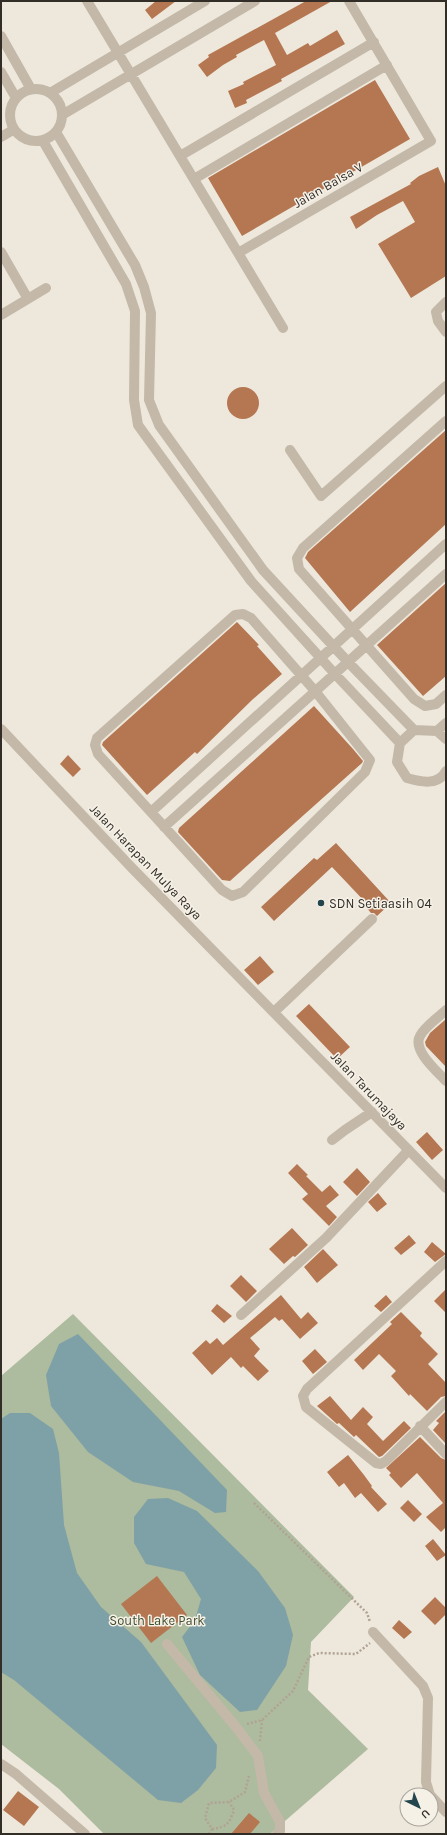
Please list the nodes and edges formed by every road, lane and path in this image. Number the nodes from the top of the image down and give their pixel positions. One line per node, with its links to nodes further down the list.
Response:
1 (87, 1): 7 (street)
2 (205, 1): 7 (street)
3 (255, 1): 10 (street)
4 (350, 1): 6 (street)
5 (1, 36): 11 (street)
6 (374, 42): 8 (street); 19 (street)
7 (118, 53): 10 (street); 12 (street)
8 (387, 65): 20 (street); 22 (street, Jalan Balsa V)
9 (1, 72): 13 (street)
10 (131, 74): 14 (street); 19 (street)
11 (31, 89): 12 (street); 13 (street)
12 (50, 93): 14 (street)
13 (16, 98): 15 (street)
14 (62, 115): 16 (street)
15 (13, 130): 17 (street); 18 (street)
16 (56, 132): 18 (street); 33 (street)
17 (1, 137)
18 (42, 141): 35 (street)
19 (180, 156): 20 (street)
20 (194, 179): 22 (street)
21 (1, 252): 24 (street)
22 (238, 253): 27 (street)
23 (46, 288): 24 (street)
24 (28, 299): 26 (street)
25 (446, 302): 28 (street)
26 (1, 315)
27 (283, 328)
28 (446, 332)
29 (446, 386): 31 (street)
30 (446, 421): 36 (street)
31 (290, 450)
32 (446, 544): 36 (street)
33 (263, 570): 35 (street); 38 (street)
34 (446, 574): 37 (street)
35 (252, 580): 39 (street)
36 (353, 630): 37 (street); 38 (street)
37 (366, 646): 40 (street); 44 (street)
38 (334, 647): 39 (street); 40 (street)
39 (321, 658): 41 (street); 42 (street)
40 (348, 662): 41 (street); 47 (street)
41 (335, 674): 43 (street); 50 (street)
42 (302, 676): 43 (street); 52 (street); 52 (street)
43 (316, 691): 53 (street); 53 (street)
44 (446, 695)
45 (446, 723): 48 (street)
46 (1, 729): 56 (street, Jalan Harapan Mulya Raya)
47 (414, 730): 48 (street); 50 (street)
48 (437, 731): 49 (street)
49 (446, 739)
50 (400, 743): 51 (street)
51 (446, 771)
52 (151, 812): 53 (street)
53 (164, 827)
54 (372, 919): 56 (street)
55 (446, 1010): 57 (street)
56 (274, 1012): 58 (street, Jalan Tarumajaya)
57 (446, 1081)
58 (370, 1113): 59 (street); 60 (street, Jalan Tarumajaya)
59 (332, 1140)
60 (407, 1152): 61 (street, Jalan Tarumajaya); 63 (street)
61 (446, 1188)
62 (446, 1262): 65 (street)
63 (241, 1314)
64 (446, 1402): 65 (street)
65 (420, 1426): 66 (street)
66 (446, 1454)
67 (254, 1503): 68 (path)
68 (375, 1634): 70 (path); 73 (street)
69 (167, 1644): 70 (street)
70 (236, 1727): 78 (street)
71 (1, 1764): 76 (street)
72 (250, 1775): 74 (path)
73 (427, 1787)
74 (229, 1802): 75 (path); 75 (path)
75 (212, 1829): 77 (path)
76 (85, 1834)
77 (209, 1834)
78 (277, 1834)

